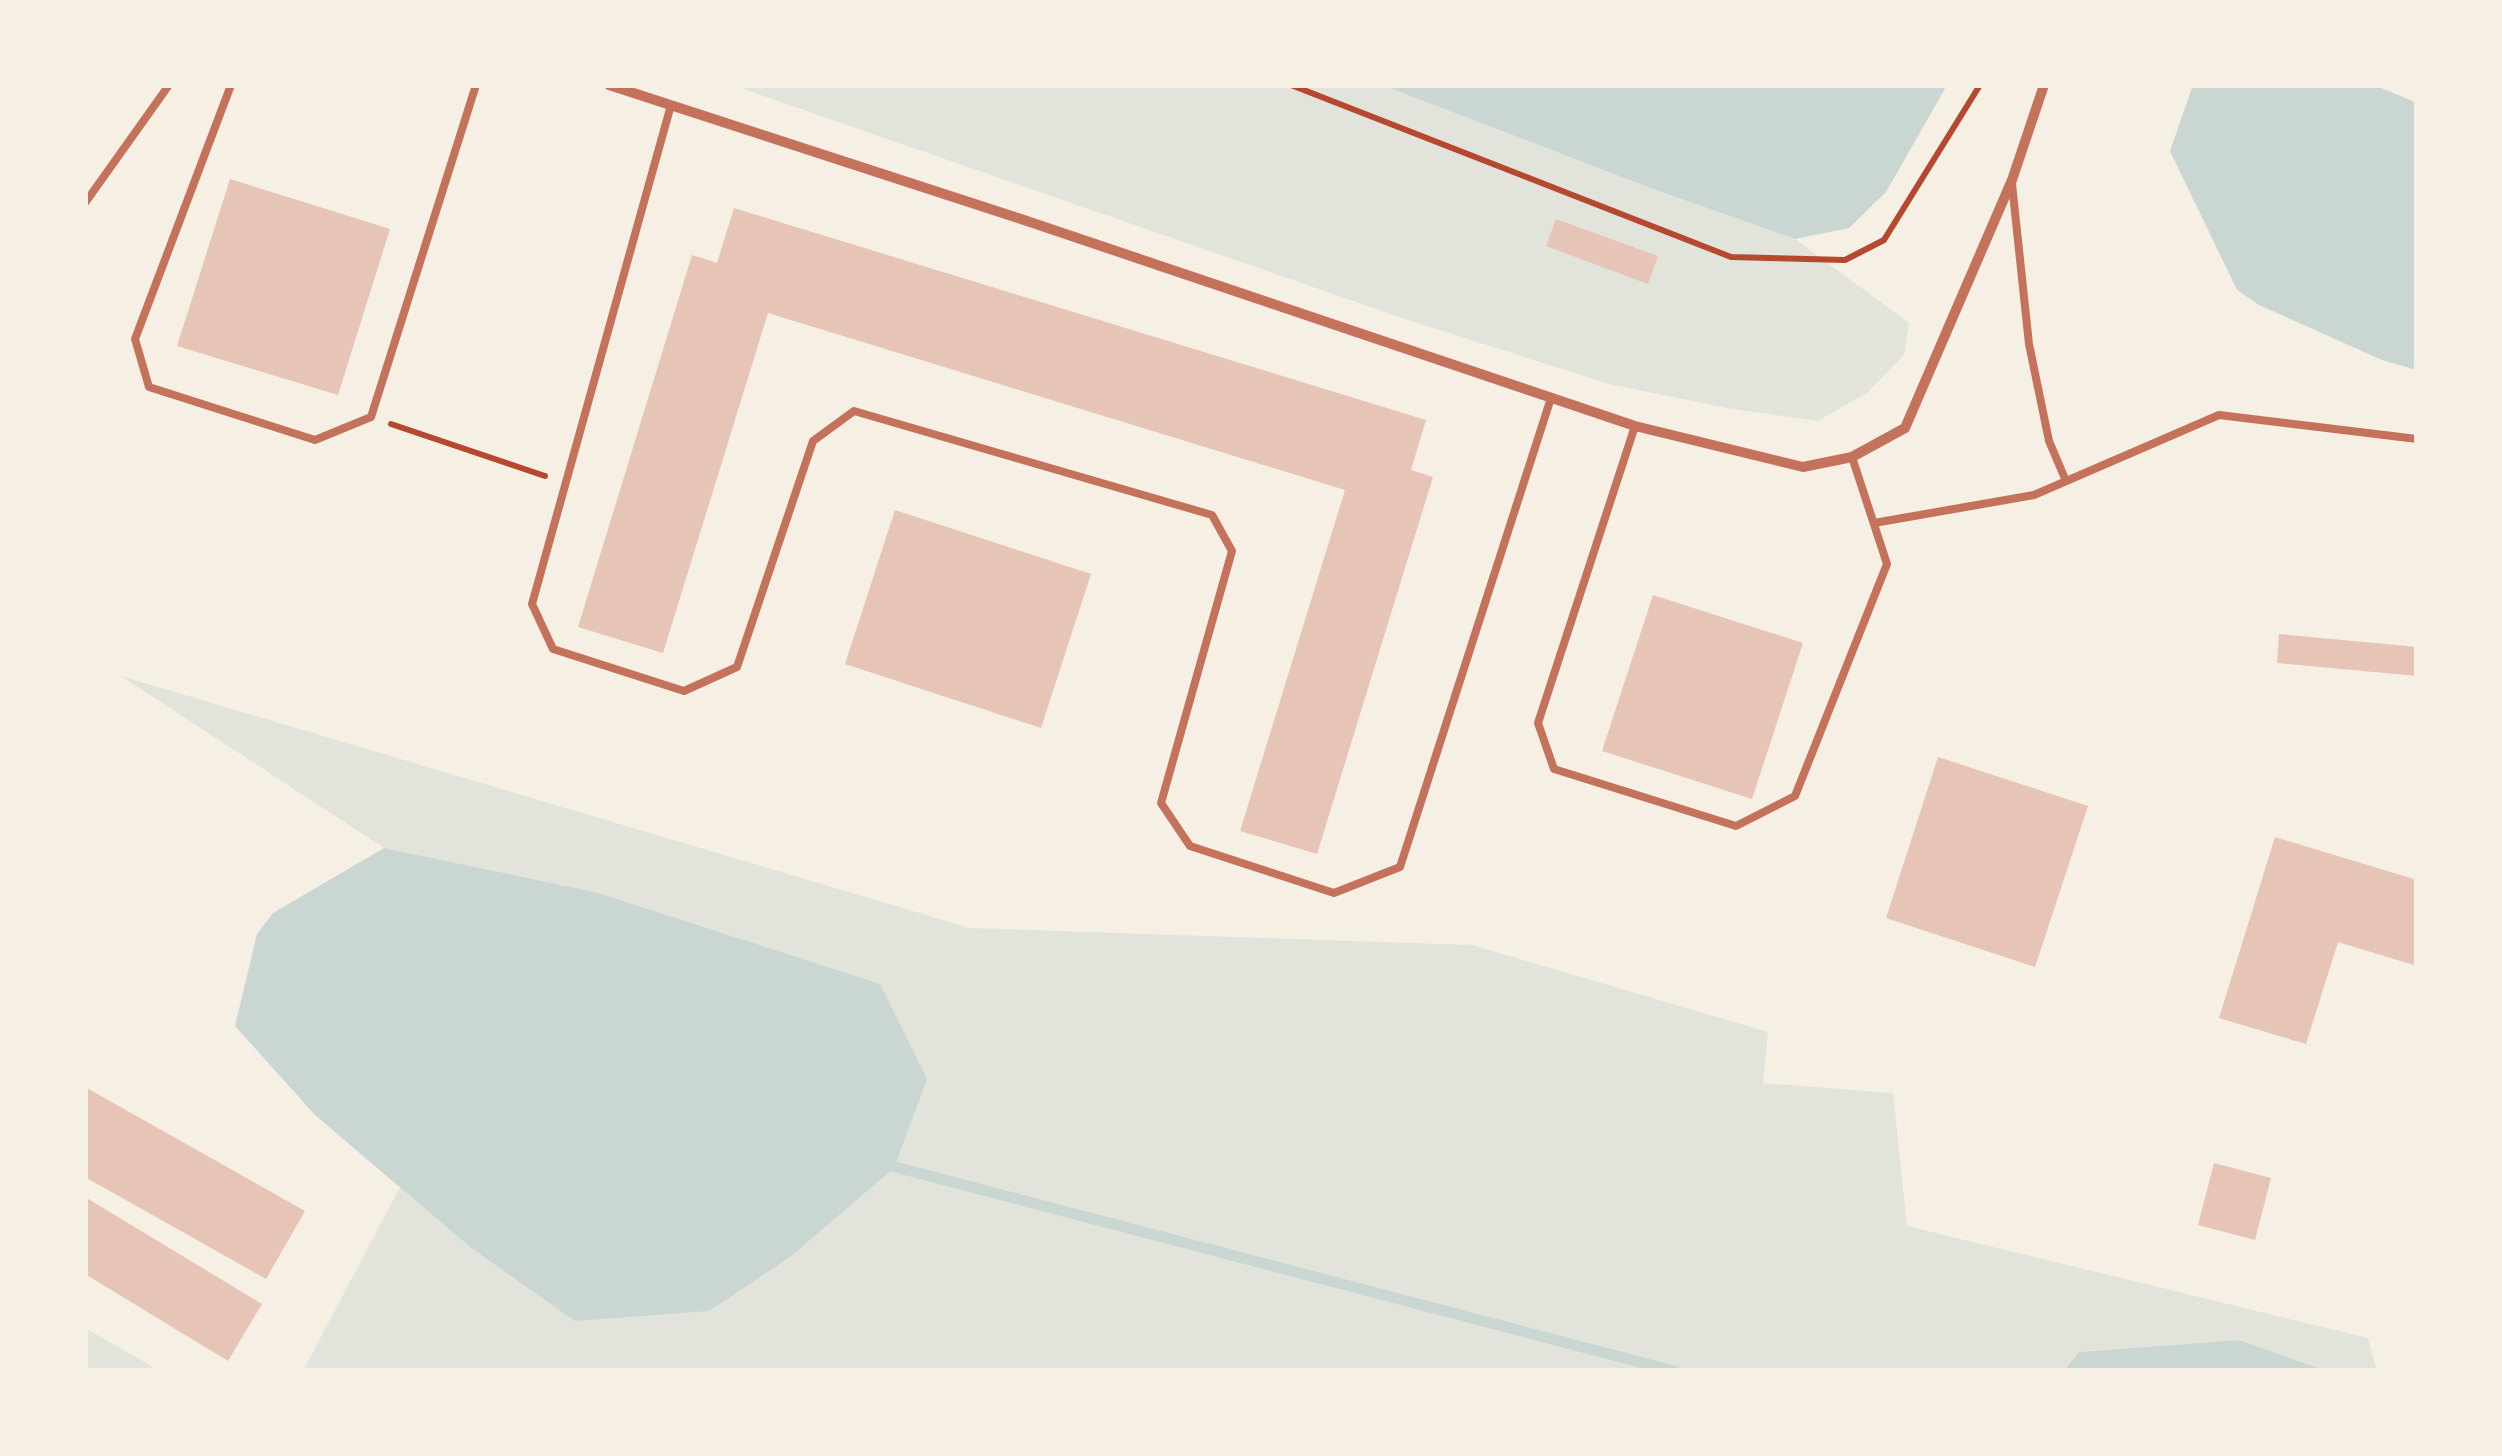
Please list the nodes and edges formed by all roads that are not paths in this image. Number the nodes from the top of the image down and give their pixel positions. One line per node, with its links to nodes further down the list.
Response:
1 (168, 85): 8 (lane)
2 (231, 85): 3 (lane)
3 (476, 85)
4 (609, 85): 6 (street)
5 (2044, 85): 7 (street)
6 (671, 105): 9 (street); 9 (lane)
7 (2012, 180): 12 (street); 13 (lane)
8 (85, 203)
9 (1551, 398): 10 (street)
10 (1635, 426): 12 (street); 14 (lane)
11 (2417, 439): 13 (lane)
12 (1852, 457): 14 (lane)
13 (2066, 481): 14 (lane)
14 (1874, 523)

